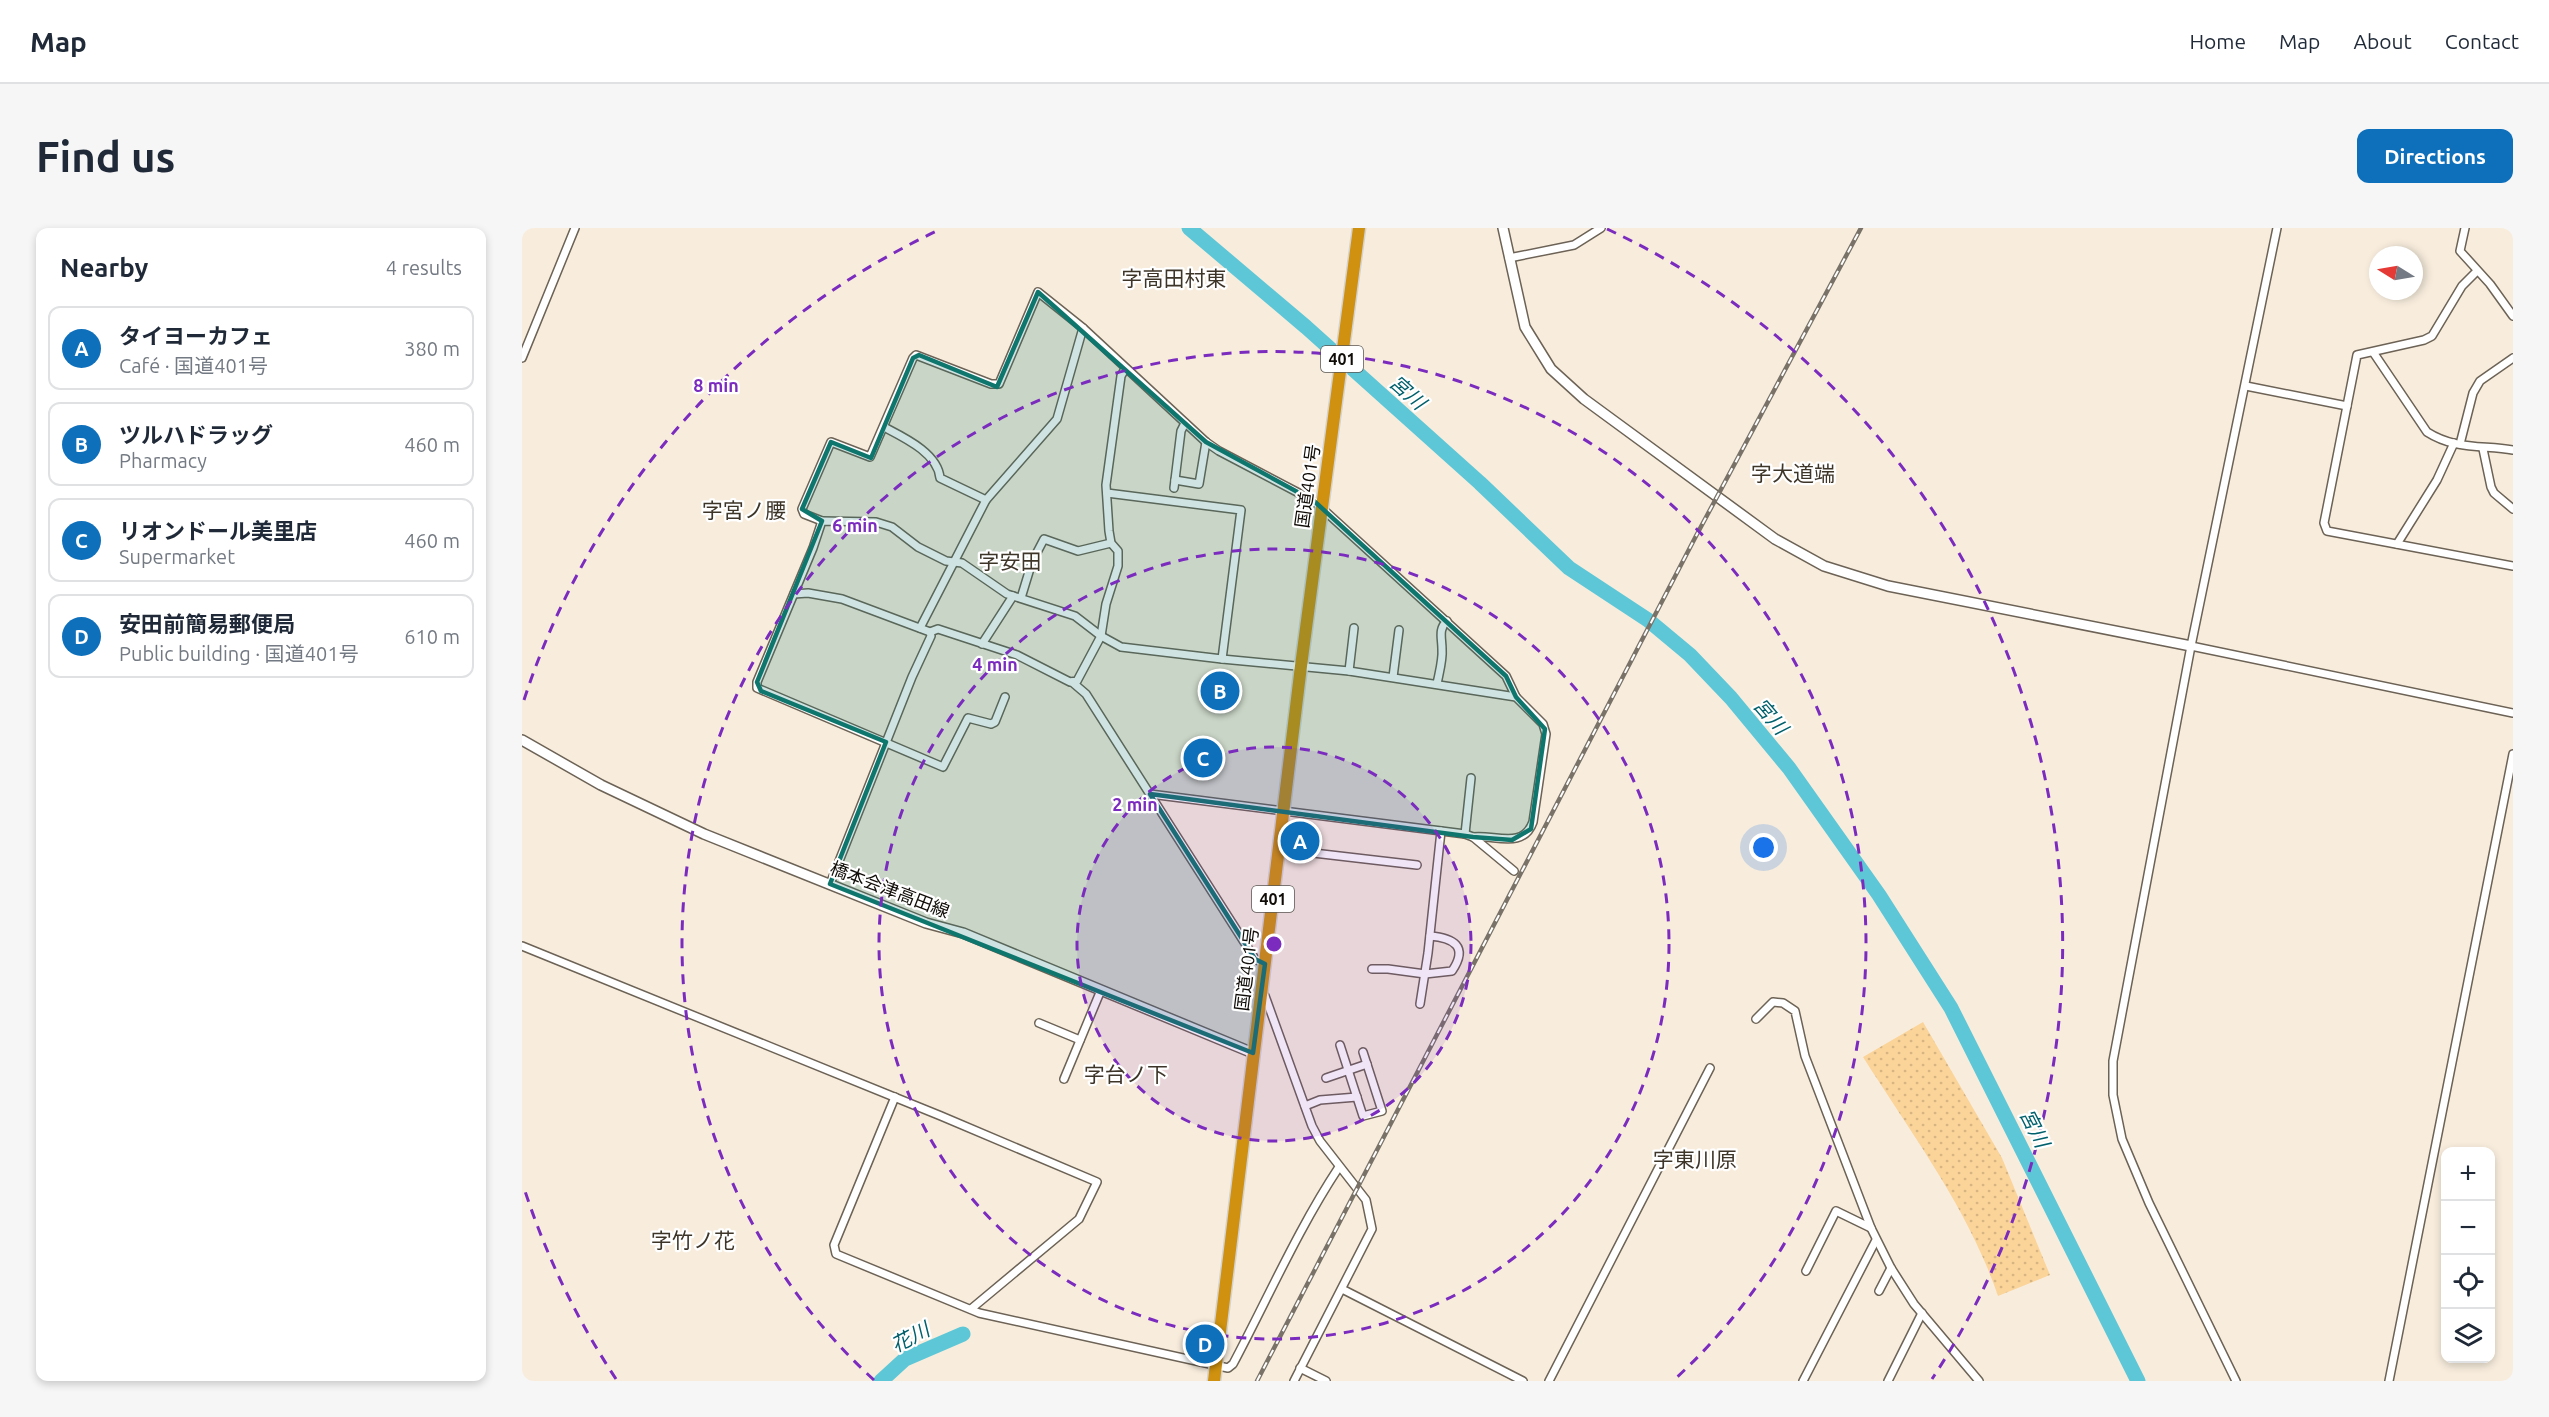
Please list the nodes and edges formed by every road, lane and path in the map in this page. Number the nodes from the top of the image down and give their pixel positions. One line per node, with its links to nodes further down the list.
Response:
1 (575, 228): 12 (street)
2 (1359, 228): 25 (highway, 国道401号 / 401)
3 (1503, 228): 7 (street)
4 (1601, 228): 7 (street)
5 (2277, 228): 15 (street)
6 (2465, 228): 8 (street)
7 (1509, 258): 42 (street)
8 (2477, 271): 9 (street); 11 (street)
9 (2513, 316)
10 (1083, 328): 14 (street); 18 (street); 24 (street)
11 (2373, 352): 16 (street); 20 (street)
12 (522, 358)
13 (2513, 358): 20 (street)
14 (1125, 369): 17 (street); 23 (street)
15 (2246, 386): 16 (street); 42 (street)
16 (2347, 406): 29 (street)
17 (1185, 423): 19 (street); 19 (street)
18 (884, 427): 24 (street); 27 (street)
19 (1206, 442): 25 (street)
20 (2457, 444): 21 (street); 29 (street)
21 (2483, 449): 22 (street); 26 (street)
22 (2513, 450)
23 (1107, 493): 28 (street); 43 (street)
24 (986, 501): 30 (street)
25 (1322, 509): 35 (street); 44 (highway, 国道401号 / 401)
26 (2513, 509)
27 (822, 521): 30 (street); 32 (street)
28 (1111, 543): 34 (street); 40 (street)
29 (2397, 544): 31 (street)
30 (955, 561): 33 (street); 36 (street)
31 (2513, 566)
32 (794, 594): 36 (street); 53 (street)
33 (1013, 596): 34 (street); 41 (street)
34 (1021, 598): 40 (street)
35 (1448, 621): 48 (street); 50 (street)
36 (920, 628): 39 (street)
37 (1354, 628): 45 (street)
38 (1399, 630): 46 (street)
39 (930, 632): 41 (street); 53 (street)
40 (1101, 636): 43 (street); 47 (street)
41 (982, 644): 47 (street)
42 (2191, 646): 51 (street); 106 (street)
43 (1222, 659): 44 (street)
44 (1301, 666): 45 (street); 57 (highway, 国道401号 / 401)
45 (1349, 671): 46 (street)
46 (1393, 677): 48 (street)
47 (1072, 682): 56 (street)
48 (1437, 684): 50 (street)
49 (1005, 697): 53 (street)
50 (1516, 697): 60 (street)
51 (2513, 713)
52 (522, 740): 64 (street, 橋本会津高田線)
53 (886, 742): 64 (street)
54 (2513, 754): 107 (street)
55 (1471, 778): 59 (street)
56 (1150, 794): 57 (street); 67 (street)
57 (1284, 810): 58 (street); 61 (highway, 国道401号 / 401)
58 (1441, 831): 59 (street); 65 (street)
59 (1465, 834): 60 (street)
60 (1473, 837): 63 (street)
61 (1279, 849): 62 (street); 67 (highway, 国道401号 / 401)
62 (1417, 865)
63 (1514, 871)
64 (830, 884): 70 (street, 橋本会津高田線)
65 (1430, 936): 69 (street); 69 (street)
66 (522, 946): 84 (street)
67 (1264, 964): 71 (highway, 国道401号 / 401)
68 (1372, 969): 69 (street)
69 (1425, 974): 72 (street)
70 (1101, 990): 75 (street); 78 (street, 橋本会津高田線)
71 (1261, 993): 78 (highway, 国道401号 / 401); 86 (street)
72 (1420, 1004)
73 (1756, 1019): 88 (street)
74 (1039, 1023): 75 (street)
75 (1080, 1040): 83 (street)
76 (1340, 1045): 81 (street)
77 (1363, 1052): 79 (street)
78 (1253, 1053): 96 (highway, 国道401号 / 401)
79 (1367, 1065): 81 (street); 85 (street)
80 (1710, 1068): 102 (street)
81 (1348, 1071): 82 (street); 85 (street)
82 (1326, 1078)
83 (1064, 1079)
84 (895, 1097): 94 (street); 94 (street)
85 (1357, 1097): 86 (street)
86 (1305, 1106): 87 (street)
87 (1339, 1167): 92 (street); 96 (street)
88 (1871, 1228): 89 (street); 91 (street)
89 (1876, 1240): 90 (street); 103 (street)
90 (1891, 1268): 93 (street); 95 (street)
91 (1806, 1272)
92 (1342, 1289): 97 (street); 101 (street)
93 (1879, 1291)
94 (971, 1309): 96 (street)
95 (1922, 1313): 104 (street); 105 (street)
96 (1216, 1365): 98 (highway, 国道401号 / 401)
97 (1300, 1368): 99 (street); 100 (street)
98 (1214, 1381)
99 (1294, 1381)
100 (1326, 1381)
101 (1523, 1381)
102 (1549, 1381)
103 (1803, 1381)
104 (1888, 1381)
105 (1978, 1381)
106 (2236, 1381)
107 (2389, 1381)

